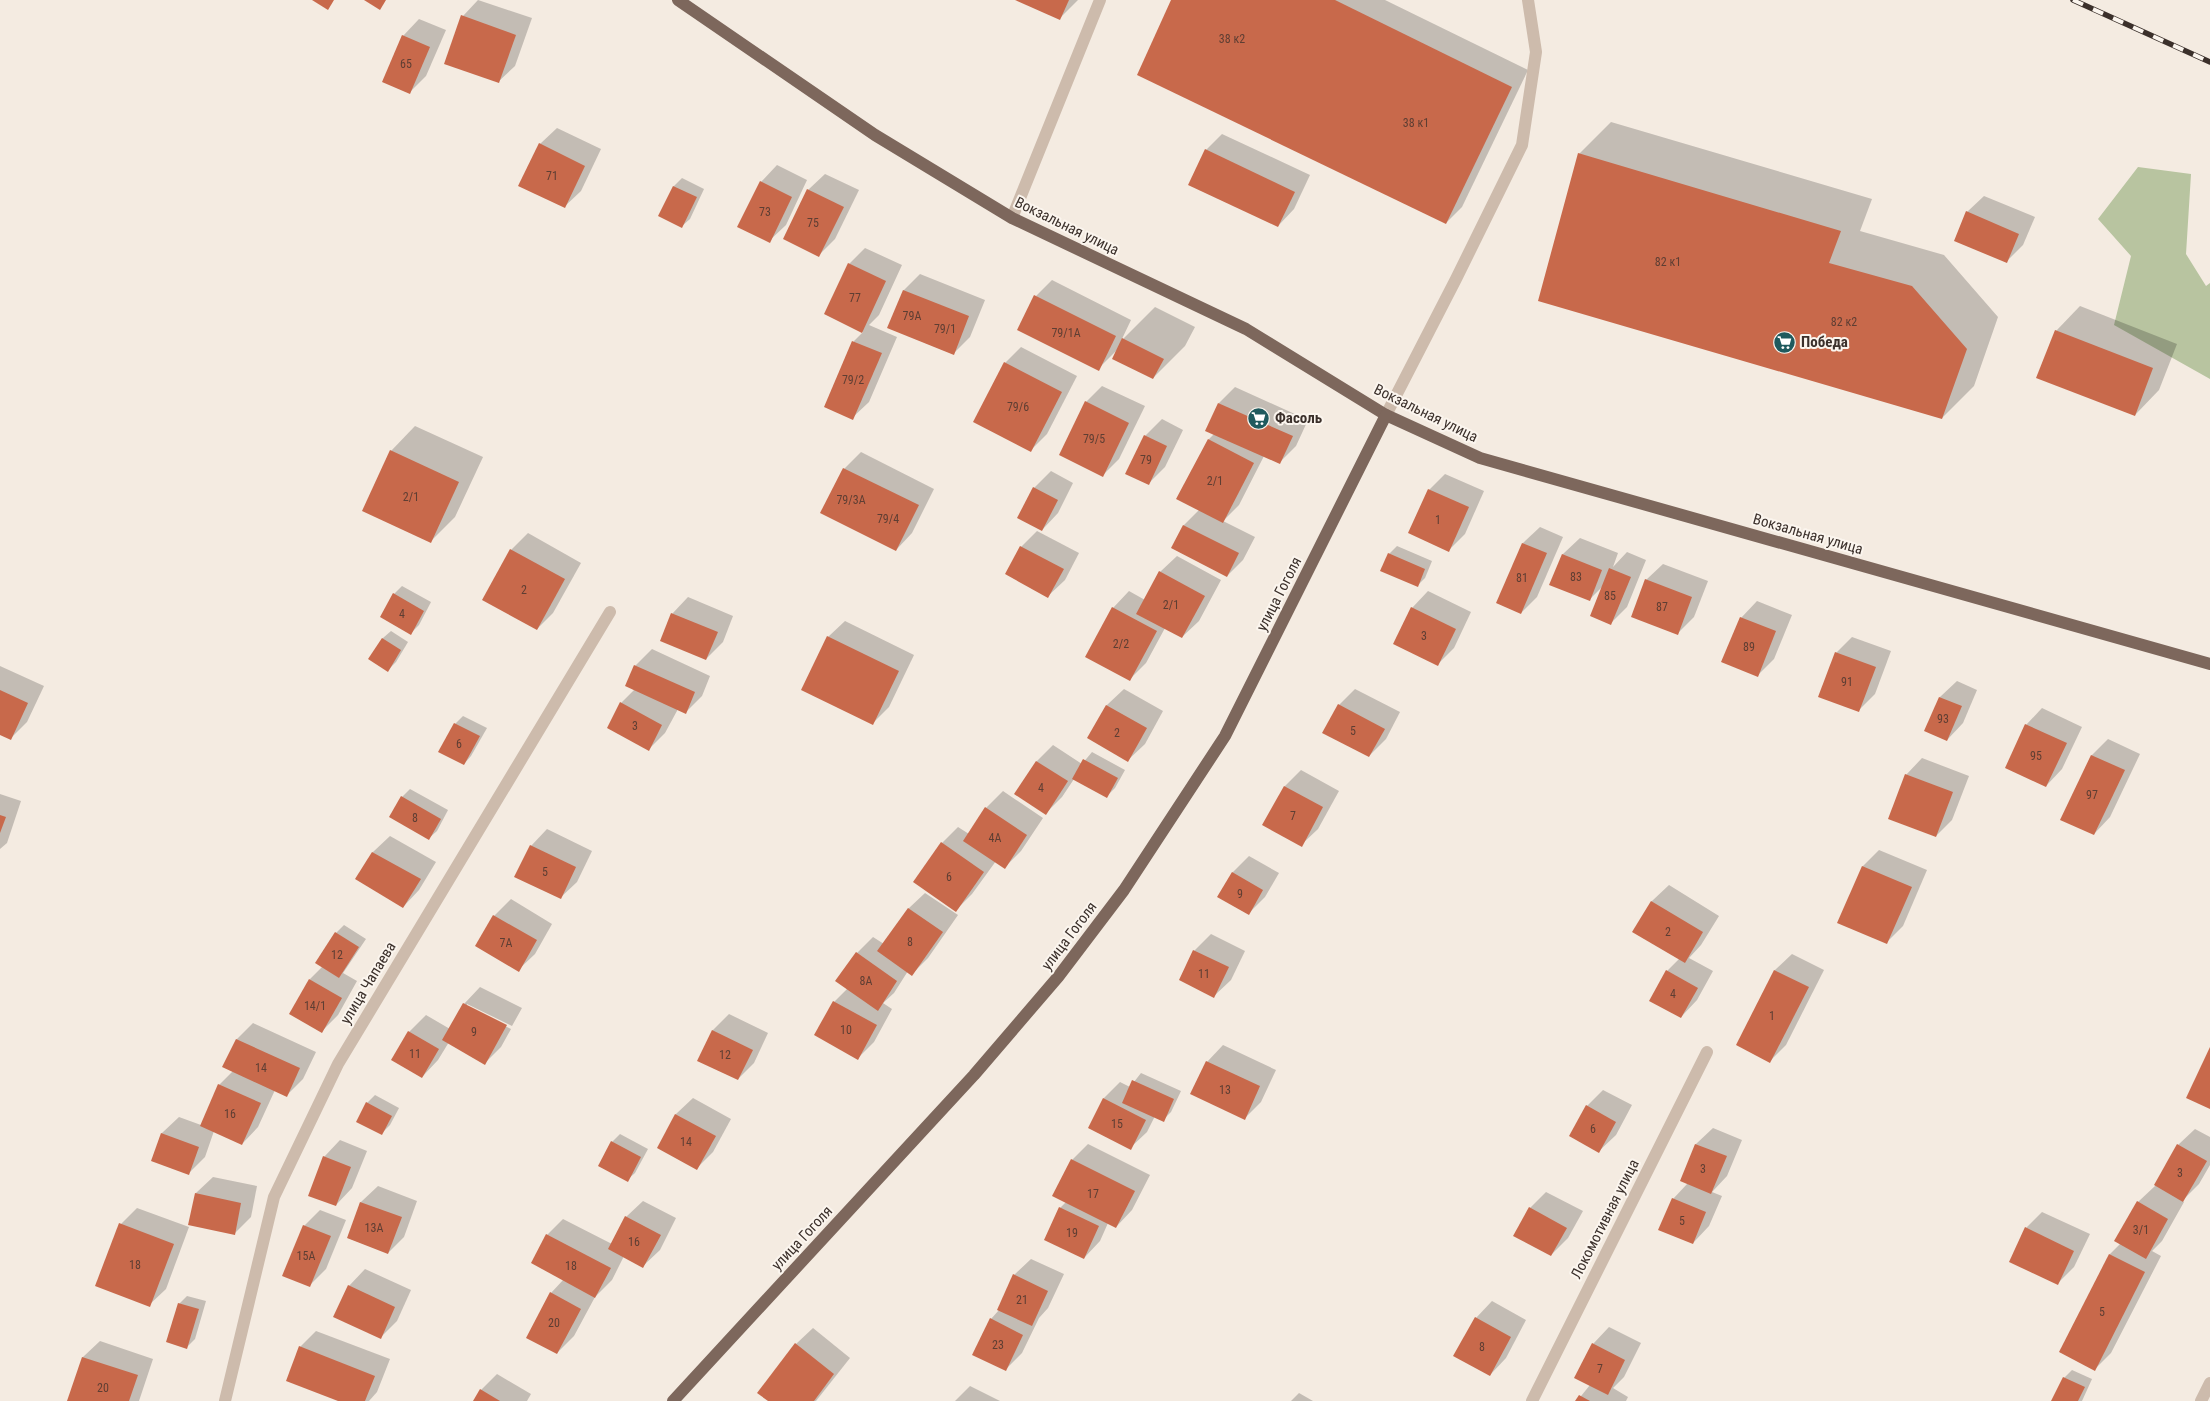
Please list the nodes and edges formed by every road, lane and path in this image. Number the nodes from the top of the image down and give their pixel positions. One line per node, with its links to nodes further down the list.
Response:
1 (678, 0): 4 (main road, Вокзальная улица)
2 (1100, 0): 4 (street)
3 (1528, 0): 5 (street)
4 (1012, 218): 5 (main road, Вокзальная улица)
5 (1386, 415): 7 (main road, Вокзальная улица); 11 (main road, улица Гоголя)
6 (610, 612): 10 (street, улица Чапаева)
7 (2210, 664)
8 (1707, 1052): 12 (street, Локомотивная улица)
9 (2210, 1383): 13 (street)
10 (225, 1401)
11 (673, 1401)
12 (1532, 1401)
13 (2201, 1401)

